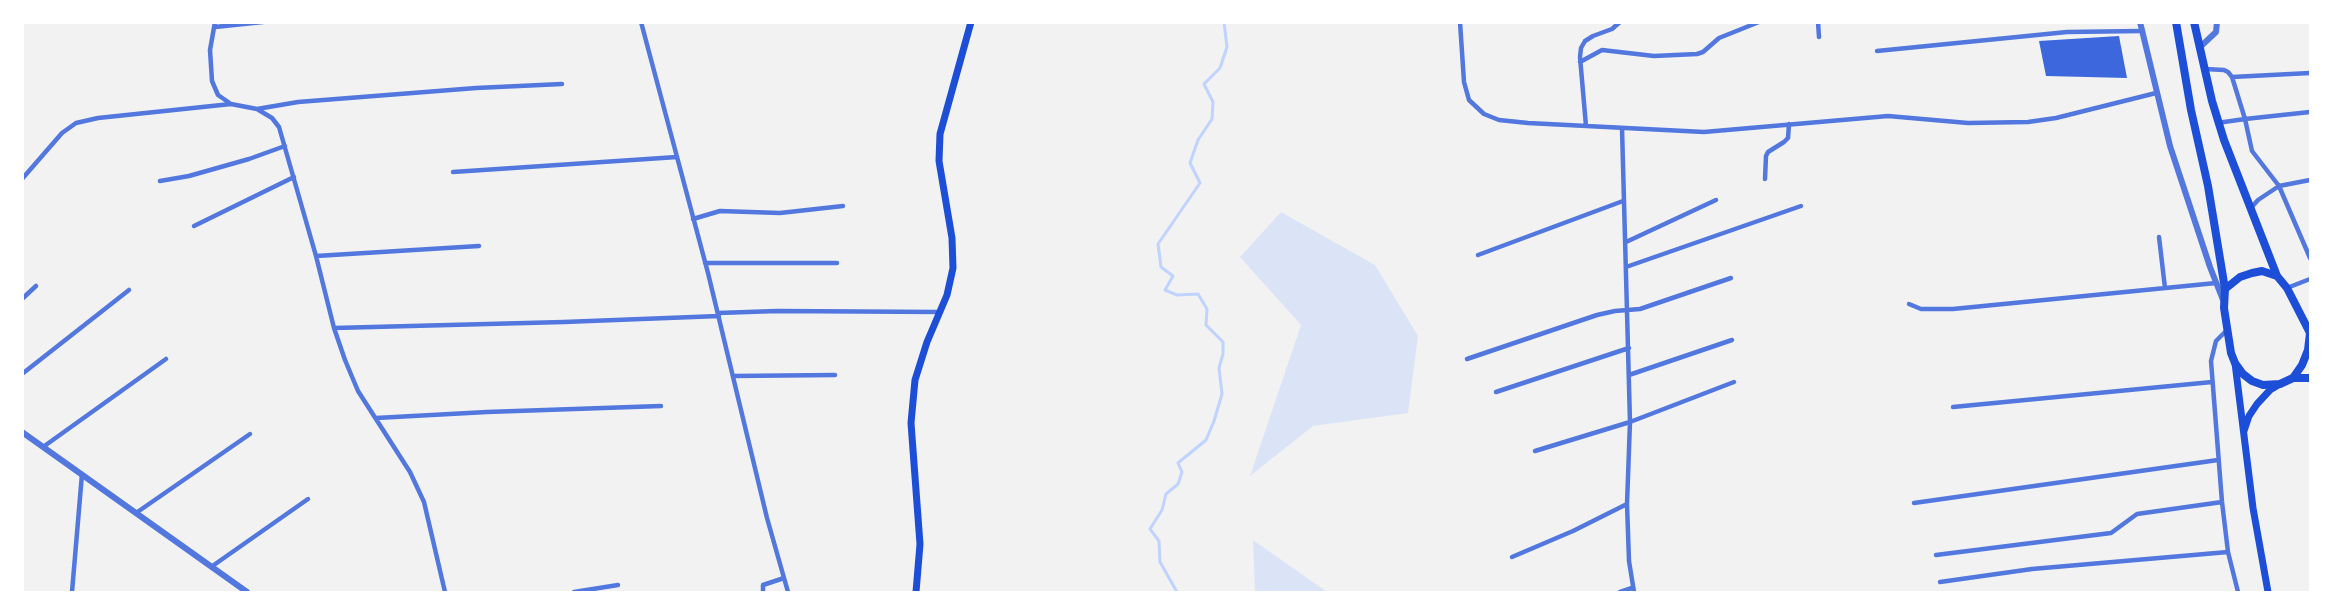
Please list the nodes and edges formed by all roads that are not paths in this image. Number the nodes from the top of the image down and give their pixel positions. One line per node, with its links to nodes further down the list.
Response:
1 (263, 22): 12 (street)
2 (641, 22): 32 (street)
3 (971, 22): 71 (main road)
4 (1460, 22): 29 (street)
5 (1620, 22): 17 (street)
6 (1759, 22): 17 (street)
7 (1818, 22): 14 (street)
8 (2140, 22): 13 (street)
9 (2176, 22): 65 (main road)
10 (2194, 22): 15 (main road)
11 (2217, 22): 15 (street)
12 (215, 25): 23 (street)
13 (2141, 31): 16 (street); 22 (street)
14 (1819, 37)
15 (2199, 48): 18 (main road)
16 (1877, 51)
17 (1580, 62): 29 (street)
18 (2205, 69): 20 (street); 27 (main road)
19 (2310, 73): 20 (street)
20 (2232, 77): 26 (street)
21 (562, 84): 24 (street)
22 (2156, 93): 28 (street); 61 (street)
23 (231, 104): 24 (street); 35 (street)
24 (257, 109): 31 (street)
25 (2310, 112): 26 (street)
26 (2245, 119): 27 (street); 39 (street)
27 (2217, 123): 44 (main road)
28 (1789, 124): 30 (street); 36 (street)
29 (1586, 126): 30 (street)
30 (1622, 128): 41 (street)
31 (285, 146): 34 (street); 38 (street)
32 (677, 157): 33 (street); 45 (street)
33 (453, 172)
34 (294, 177): 46 (street); 53 (street)
35 (22, 179)
36 (1765, 179)
37 (2310, 180): 39 (street)
38 (160, 181)
39 (2279, 186): 44 (street); 49 (street)
40 (1716, 200): 50 (street)
41 (1623, 201): 50 (street); 52 (street)
42 (843, 206): 45 (street)
43 (1801, 206): 57 (street)
44 (2250, 209): 58 (main road)
45 (693, 219): 55 (street)
46 (194, 226)
47 (2159, 237): 63 (street)
48 (2310, 239): 49 (street)
49 (2302, 240): 54 (street)
50 (1626, 242): 57 (street)
51 (479, 246): 53 (street)
52 (1478, 255)
53 (316, 256): 73 (street)
54 (2310, 258)
55 (705, 263): 56 (street); 72 (street)
56 (837, 263)
57 (1626, 267): 70 (street)
58 (2277, 276): 64 (main road); 65 (main road)
59 (1731, 278): 70 (street)
60 (2310, 279): 64 (street)
61 (2216, 283): 63 (street); 68 (street)
62 (36, 286): 67 (street)
63 (2165, 288): 69 (street)
64 (2287, 288): 75 (main road)
65 (2225, 289): 68 (main road)
66 (129, 290): 81 (street)
67 (22, 299)
68 (2224, 302): 74 (main road)
69 (1909, 304)
70 (1628, 309): 77 (street); 79 (street)
71 (940, 312): 72 (street); 121 (main road)
72 (718, 314): 73 (street); 84 (street)
73 (334, 328): 93 (street)
74 (2227, 330): 80 (main road); 88 (street)
75 (2310, 334): 85 (main road)
76 (1732, 340): 83 (street)
77 (1629, 348): 83 (street); 90 (street)
78 (166, 359): 98 (street)
79 (1467, 359)
80 (2235, 363): 89 (main road); 96 (main road)
81 (22, 374)
82 (835, 375): 84 (street)
83 (1629, 375): 94 (street)
84 (734, 376): 111 (street)
85 (2293, 378): 86 (main road); 89 (main road)
86 (2310, 378)
87 (1734, 381): 94 (street)
88 (2212, 382): 92 (street); 100 (street)
89 (2280, 384): 96 (main road)
90 (1496, 392)
91 (662, 406): 93 (street)
92 (1953, 407)
93 (376, 418): 117 (street)
94 (1630, 422): 99 (street); 105 (street)
95 (22, 432): 98 (street)
96 (2243, 433): 124 (main road)
97 (250, 434): 106 (street)
98 (44, 447): 101 (street)
99 (1535, 451)
100 (2218, 460): 103 (street); 104 (street)
101 (82, 474): 106 (street); 115 (street)
102 (308, 499): 110 (street)
103 (2222, 502): 107 (street); 108 (street)
104 (1914, 503)
105 (1627, 504): 109 (street); 114 (street)
106 (136, 513): 110 (street)
107 (2228, 552): 112 (street); 123 (street)
108 (1936, 555)
109 (1512, 557)
110 (211, 567): 116 (street)
111 (784, 578): 119 (street); 120 (street)
112 (1940, 582)
113 (618, 585): 118 (street)
114 (1633, 590): 122 (street)
115 (72, 592)
116 (247, 592)
117 (445, 592)
118 (574, 592)
119 (763, 592)
120 (788, 592)
121 (916, 592)
122 (1620, 592)
123 (2238, 592)
124 (2268, 592)

